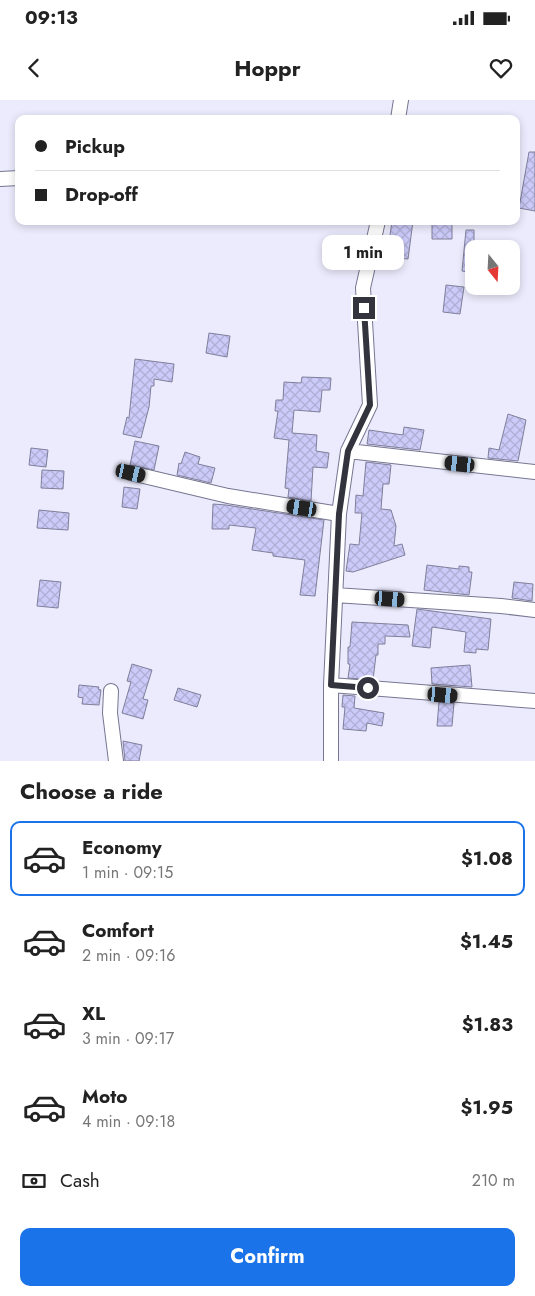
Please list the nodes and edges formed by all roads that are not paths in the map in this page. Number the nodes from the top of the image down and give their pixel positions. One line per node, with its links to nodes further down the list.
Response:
1 (401, 100): 2 (street)
2 (399, 115)
3 (15, 178): 4 (street)
4 (0, 179)
5 (377, 225): 6 (street)
6 (348, 451): 7 (street); 9 (street)
7 (535, 472)
8 (131, 473): 9 (street)
9 (339, 514): 10 (street)
10 (335, 595): 11 (street); 12 (street)
11 (535, 610)
12 (331, 685): 14 (street); 16 (street)
13 (111, 691): 15 (street)
14 (535, 701)
15 (116, 761)
16 (331, 761)

